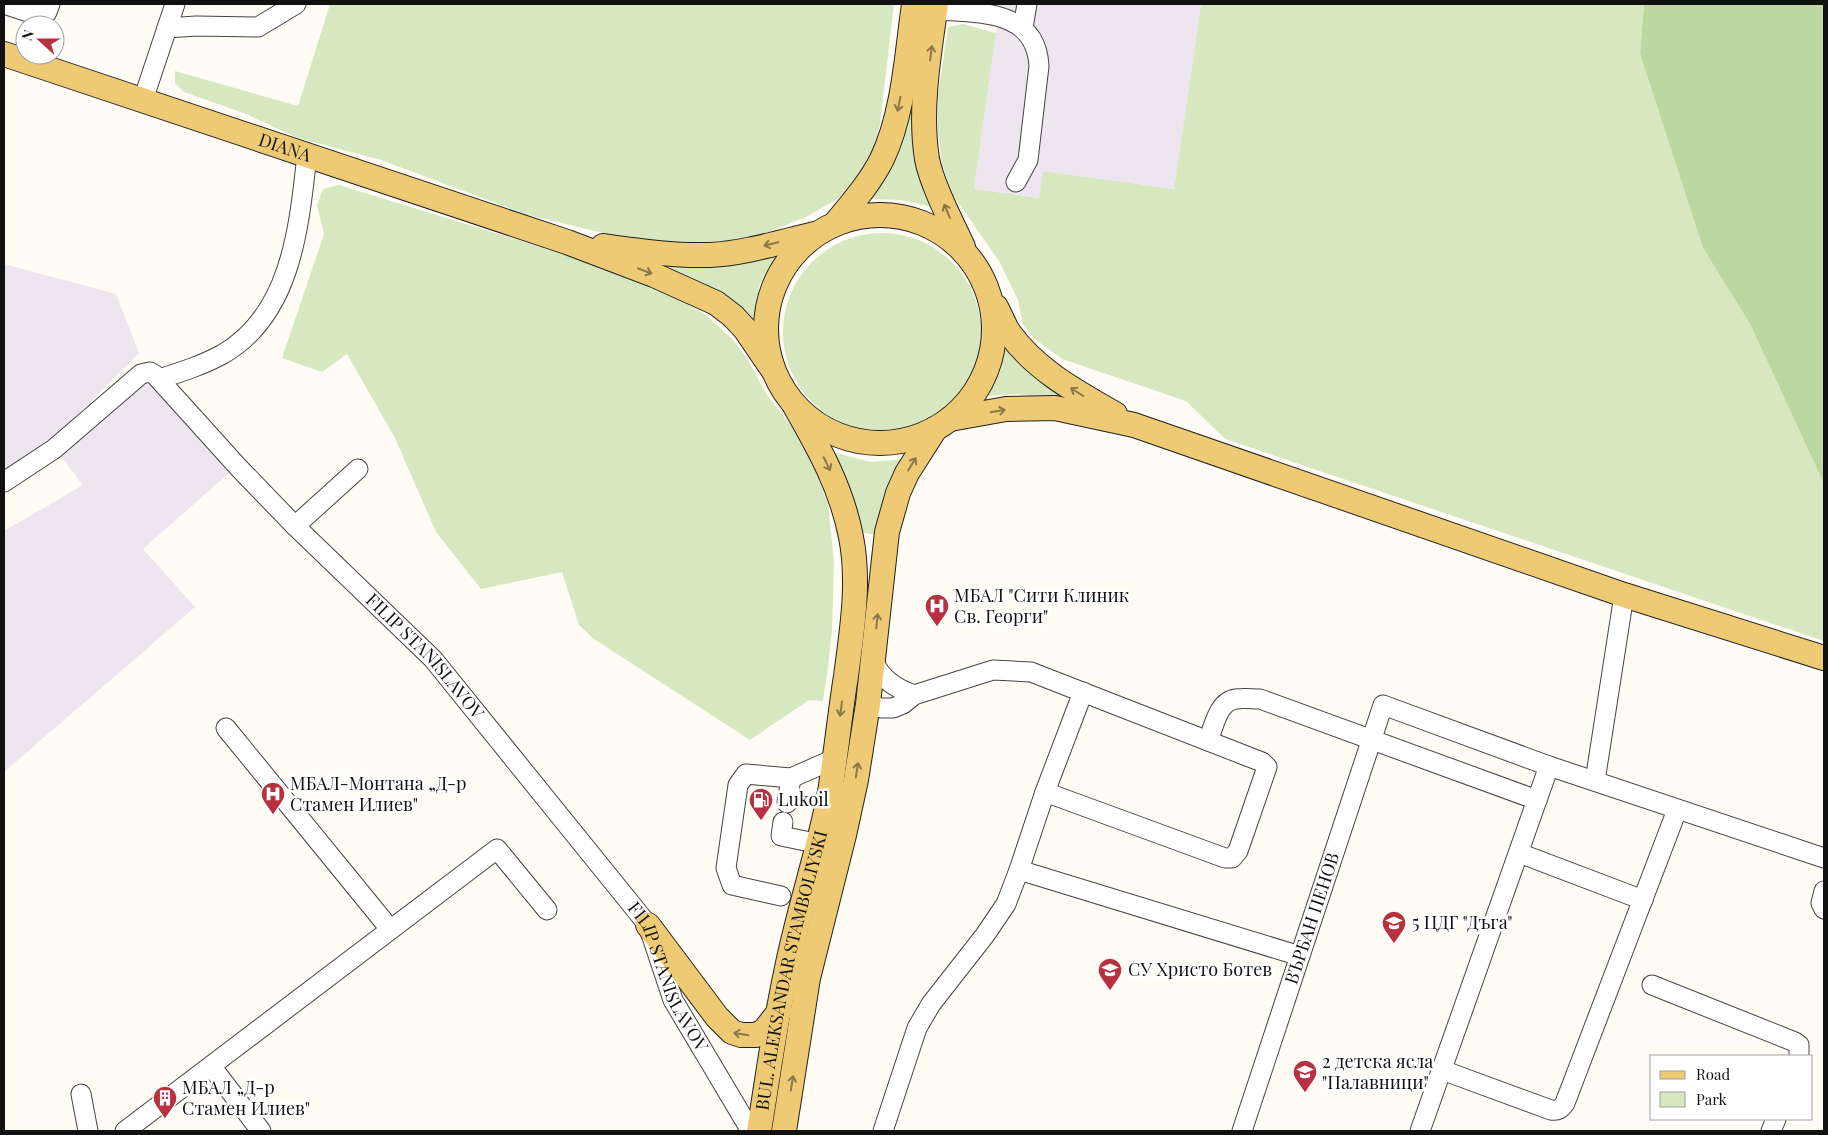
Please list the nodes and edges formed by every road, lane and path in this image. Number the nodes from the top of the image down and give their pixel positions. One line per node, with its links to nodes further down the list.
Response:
1 (4, 4): 2 (street)
2 (50, 4)
3 (175, 4): 7 (street)
4 (296, 4): 7 (street)
5 (1027, 4): 8 (street)
6 (929, 6): 8 (street); 13 (main road, one-way to 13); 15 (main road, one-way to 6)
7 (167, 28): 10 (street)
8 (1023, 28): 12 (street)
9 (4, 54): 10 (main road, DIANA)
10 (144, 100): 11 (main road, DIANA)
11 (307, 155): 14 (main road, DIANA); 18 (street)
12 (1016, 182)
13 (826, 229): 14 (main road, one-way to 14); 15 (main road); 17 (main road)
14 (567, 242): 17 (main road, one-way to 17)
15 (968, 255): 16 (main road)
16 (987, 290): 20 (main road); 21 (main road, one-way to 16)
17 (773, 370): 19 (main road)
18 (159, 379): 23 (street); 24 (street, FILIP STANISLAVOV)
19 (795, 406): 20 (main road); 26 (main road, BUL. ALEKSANDAR STAMBOLIYSKI, one-way to 26)
20 (943, 424): 21 (main road, one-way to 21); 28 (main road, BUL. ALEKSANDAR STAMBOLIYSKI, one-way to 20)
21 (1134, 425): 25 (main road)
22 (358, 469): 24 (street)
23 (4, 482)
24 (295, 526): 53 (street, FILIP STANISLAVOV)
25 (1624, 595): 27 (main road); 38 (street)
26 (853, 613): 31 (main road); 35 (main road, BUL. ALEKSANDAR STAMBOLIYSKI, one-way to 35)
27 (1824, 658)
28 (873, 660): 30 (street); 31 (main road, BUL. ALEKSANDAR STAMBOLIYSKI)
29 (1083, 692): 30 (street); 34 (street); 39 (street)
30 (914, 695): 31 (street)
31 (868, 704): 44 (main road, BUL. ALEKSANDAR STAMBOLIYSKI, one-way to 31)
32 (226, 728): 54 (street)
33 (1371, 740): 34 (street); 36 (street, ВЪРБАН ПЕНОВ); 40 (street); 55 (street, ВЪРБАН ПЕНОВ)
34 (1208, 741): 39 (street)
35 (834, 759): 37 (street); 44 (main road, BUL. ALEKSANDAR STAMBOLIYSKI)
36 (1549, 766): 38 (street); 40 (street)
37 (791, 778): 41 (street); 49 (street)
38 (1595, 781): 42 (street)
39 (1045, 792): 47 (street)
40 (1537, 800): 45 (street)
41 (787, 803)
42 (1677, 810): 46 (street); 50 (street)
43 (783, 822): 44 (street)
44 (831, 846): 57 (main road, BUL. ALEKSANDAR STAMBOLIYSKI); 67 (main road, BUL. ALEKSANDAR STAMBOLIYSKI, one-way to 44)
45 (1519, 853): 50 (street); 60 (street)
46 (1824, 858)
47 (1019, 870): 55 (street); 68 (street)
48 (1824, 891): 51 (street)
49 (781, 896)
50 (1643, 900): 60 (street)
51 (1824, 909)
52 (547, 910): 54 (street)
53 (648, 925): 57 (main road, one-way to 53); 65 (street, FILIP STANISLAVOV)
54 (390, 929): 59 (street)
55 (1300, 956): 69 (street, ВЪРБАН ПЕНОВ)
56 (1652, 985): 58 (street)
57 (779, 1012): 66 (main road, BUL. ALEKSANDAR STAMBOLIYSKI)
58 (1799, 1055)
59 (211, 1066): 63 (street); 64 (street)
60 (1442, 1070): 70 (street)
61 (81, 1094): 62 (street)
62 (88, 1131)
63 (125, 1131)
64 (261, 1131)
65 (751, 1131)
66 (759, 1131)
67 (784, 1131)
68 (883, 1131)
69 (1242, 1131)
70 (1420, 1131)

